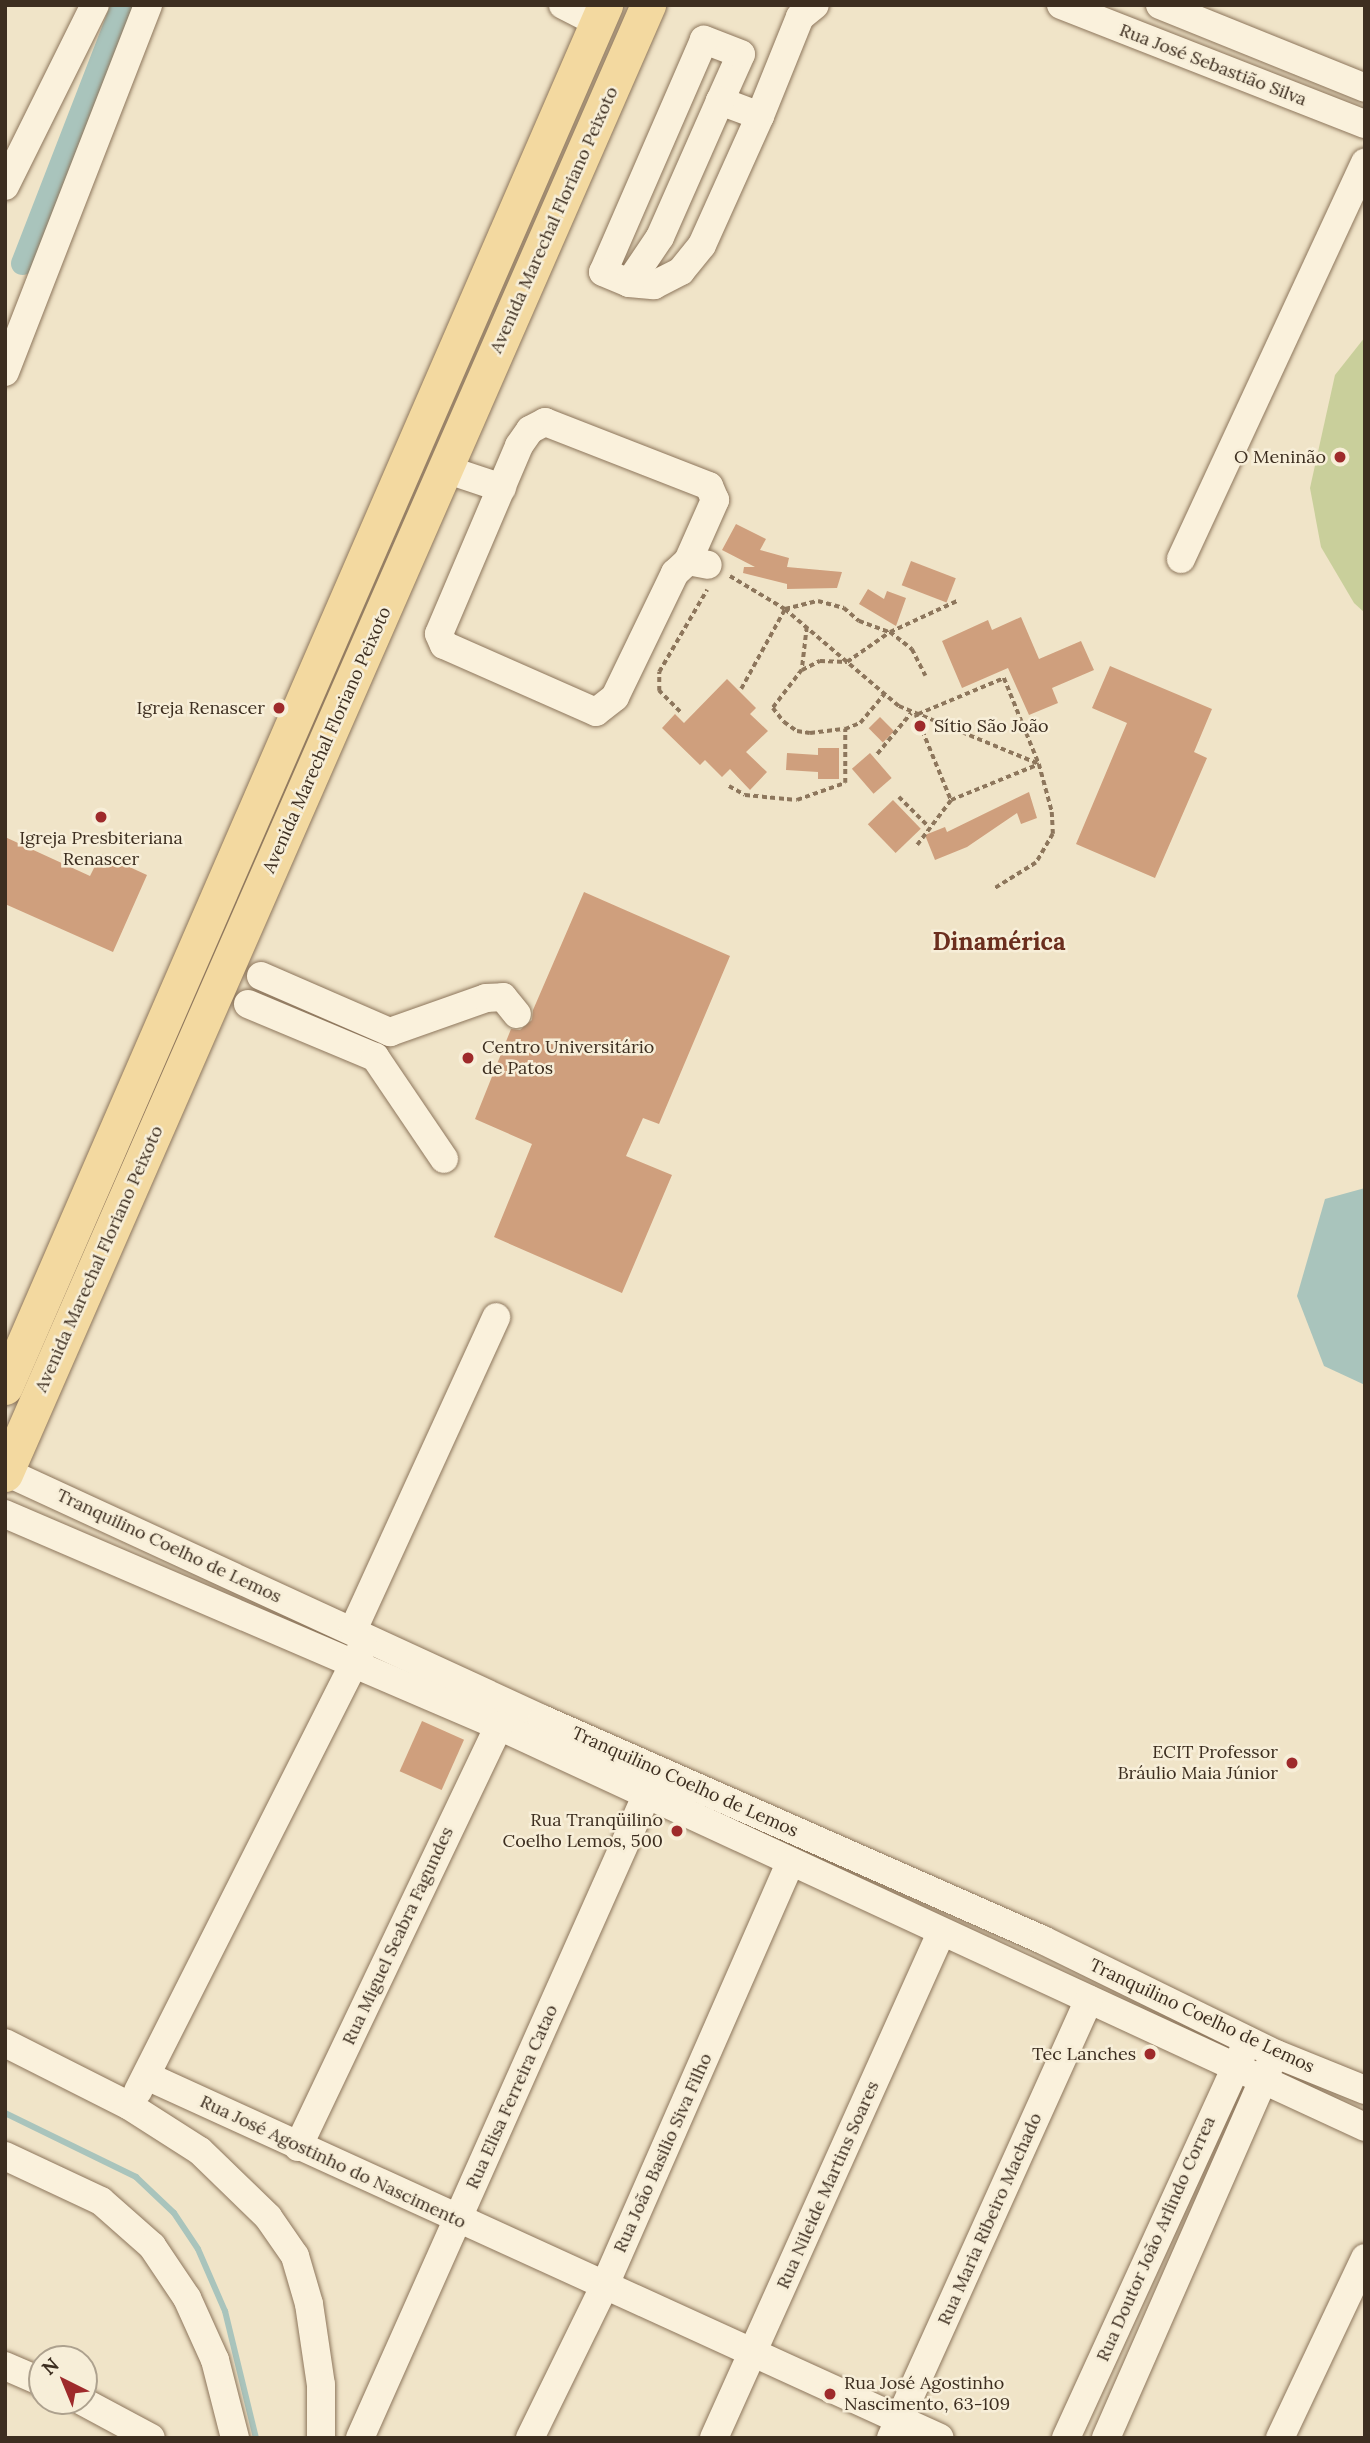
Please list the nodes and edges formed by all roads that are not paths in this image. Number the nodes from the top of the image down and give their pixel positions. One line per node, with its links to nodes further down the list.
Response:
1 (95, 5): 15 (street)
2 (148, 5): 17 (street)
3 (563, 5): 8 (street)
4 (815, 5): 12 (street)
5 (1061, 5): 13 (street, Rua José Sebastião Silva)
6 (1160, 5): 9 (street, Rua José Sebastião Silva)
7 (648, 8): 18 (main road, Avenida Marechal Floriano Peixoto)
8 (602, 14): 26 (main road, Avenida Marechal Floriano Peixoto)
9 (1365, 88)
10 (1365, 94): 13 (street)
11 (720, 100): 12 (street); 16 (street); 16 (street)
12 (760, 116): 16 (street)
13 (1359, 122)
14 (1365, 163): 20 (street)
15 (5, 186)
16 (629, 283)
17 (5, 372)
18 (445, 469): 19 (street); 27 (main road, Avenida Marechal Floriano Peixoto)
19 (502, 488): 19 (street)
20 (1181, 559)
21 (261, 976): 23 (street)
22 (248, 1004): 24 (street)
23 (517, 1014)
24 (444, 1159)
25 (496, 1317): 29 (street)
26 (5, 1387)
27 (6, 1473): 29 (street, Tranquilino Coelho de Lemos)
28 (5, 1514): 30 (street, Tranquilino Coelho de Lemos)
29 (360, 1634): 30 (street); 32 (street, Tranquilino Coelho de Lemos)
30 (354, 1662): 31 (street, Tranquilino Coelho de Lemos); 41 (street)
31 (499, 1726): 32 (street, Tranquilino Coelho de Lemos); 46 (street, Rua Miguel Seabra Fagundes)
32 (537, 1730): 33 (street, Tranquilino Coelho de Lemos); 37 (street, Tranquilino Coelho de Lemos)
33 (647, 1794): 34 (street, Tranquilino Coelho de Lemos); 48 (street, Rua Elisa Ferreira Catao)
34 (790, 1864): 35 (street, Tranquilino Coelho de Lemos); 50 (street, Rua João Basilio Siva Filho)
35 (941, 1933): 36 (street, Tranquilino Coelho de Lemos); 51 (street, Rua Nileide Martins Soares)
36 (1089, 2000): 40 (street, Tranquilino Coelho de Lemos); 55 (street, Rua Maria Ribeiro Machado)
37 (1249, 2040): 39 (street, Tranquilino Coelho de Lemos); 40 (street, Rua Doutor João Arlindo Correa)
38 (5, 2043): 44 (street)
39 (1276, 2054): 42 (street, Rua Doutor João Arlindo Correa); 43 (street, Tranquilino Coelho de Lemos)
40 (1234, 2067): 42 (street, Tranquilino Coelho de Lemos); 63 (street, Rua Doutor João Arlindo Correa)
41 (149, 2077): 44 (street); 46 (street, Rua José Agostinho do Nascimento)
42 (1262, 2080): 45 (street, Tranquilino Coelho de Lemos); 64 (street, Rua Doutor João Arlindo Correa)
43 (1365, 2090)
44 (128, 2105): 58 (street)
45 (1365, 2127)
46 (298, 2147): 48 (street, Rua José Agostinho do Nascimento)
47 (5, 2156): 57 (street)
48 (458, 2220): 50 (street, Rua José Agostinho do Nascimento); 59 (street, Rua Elisa Ferreira Catao)
49 (1365, 2258): 65 (street)
50 (604, 2287): 51 (street, Rua José Agostinho do Nascimento); 60 (street, Rua João Basilio Siva Filho)
51 (753, 2351): 55 (street, Rua José Agostinho do Nascimento); 61 (street, Rua Nileide Martins Soares)
52 (5, 2366): 53 (street)
53 (28, 2376)
54 (98, 2410): 56 (street)
55 (895, 2428): 62 (street, Rua José Agostinho do Nascimento)
56 (151, 2438)
57 (235, 2438)
58 (321, 2438)
59 (360, 2438)
60 (530, 2438)
61 (714, 2438)
62 (940, 2438)
63 (1066, 2438)
64 (1106, 2438)
65 (1280, 2438)

